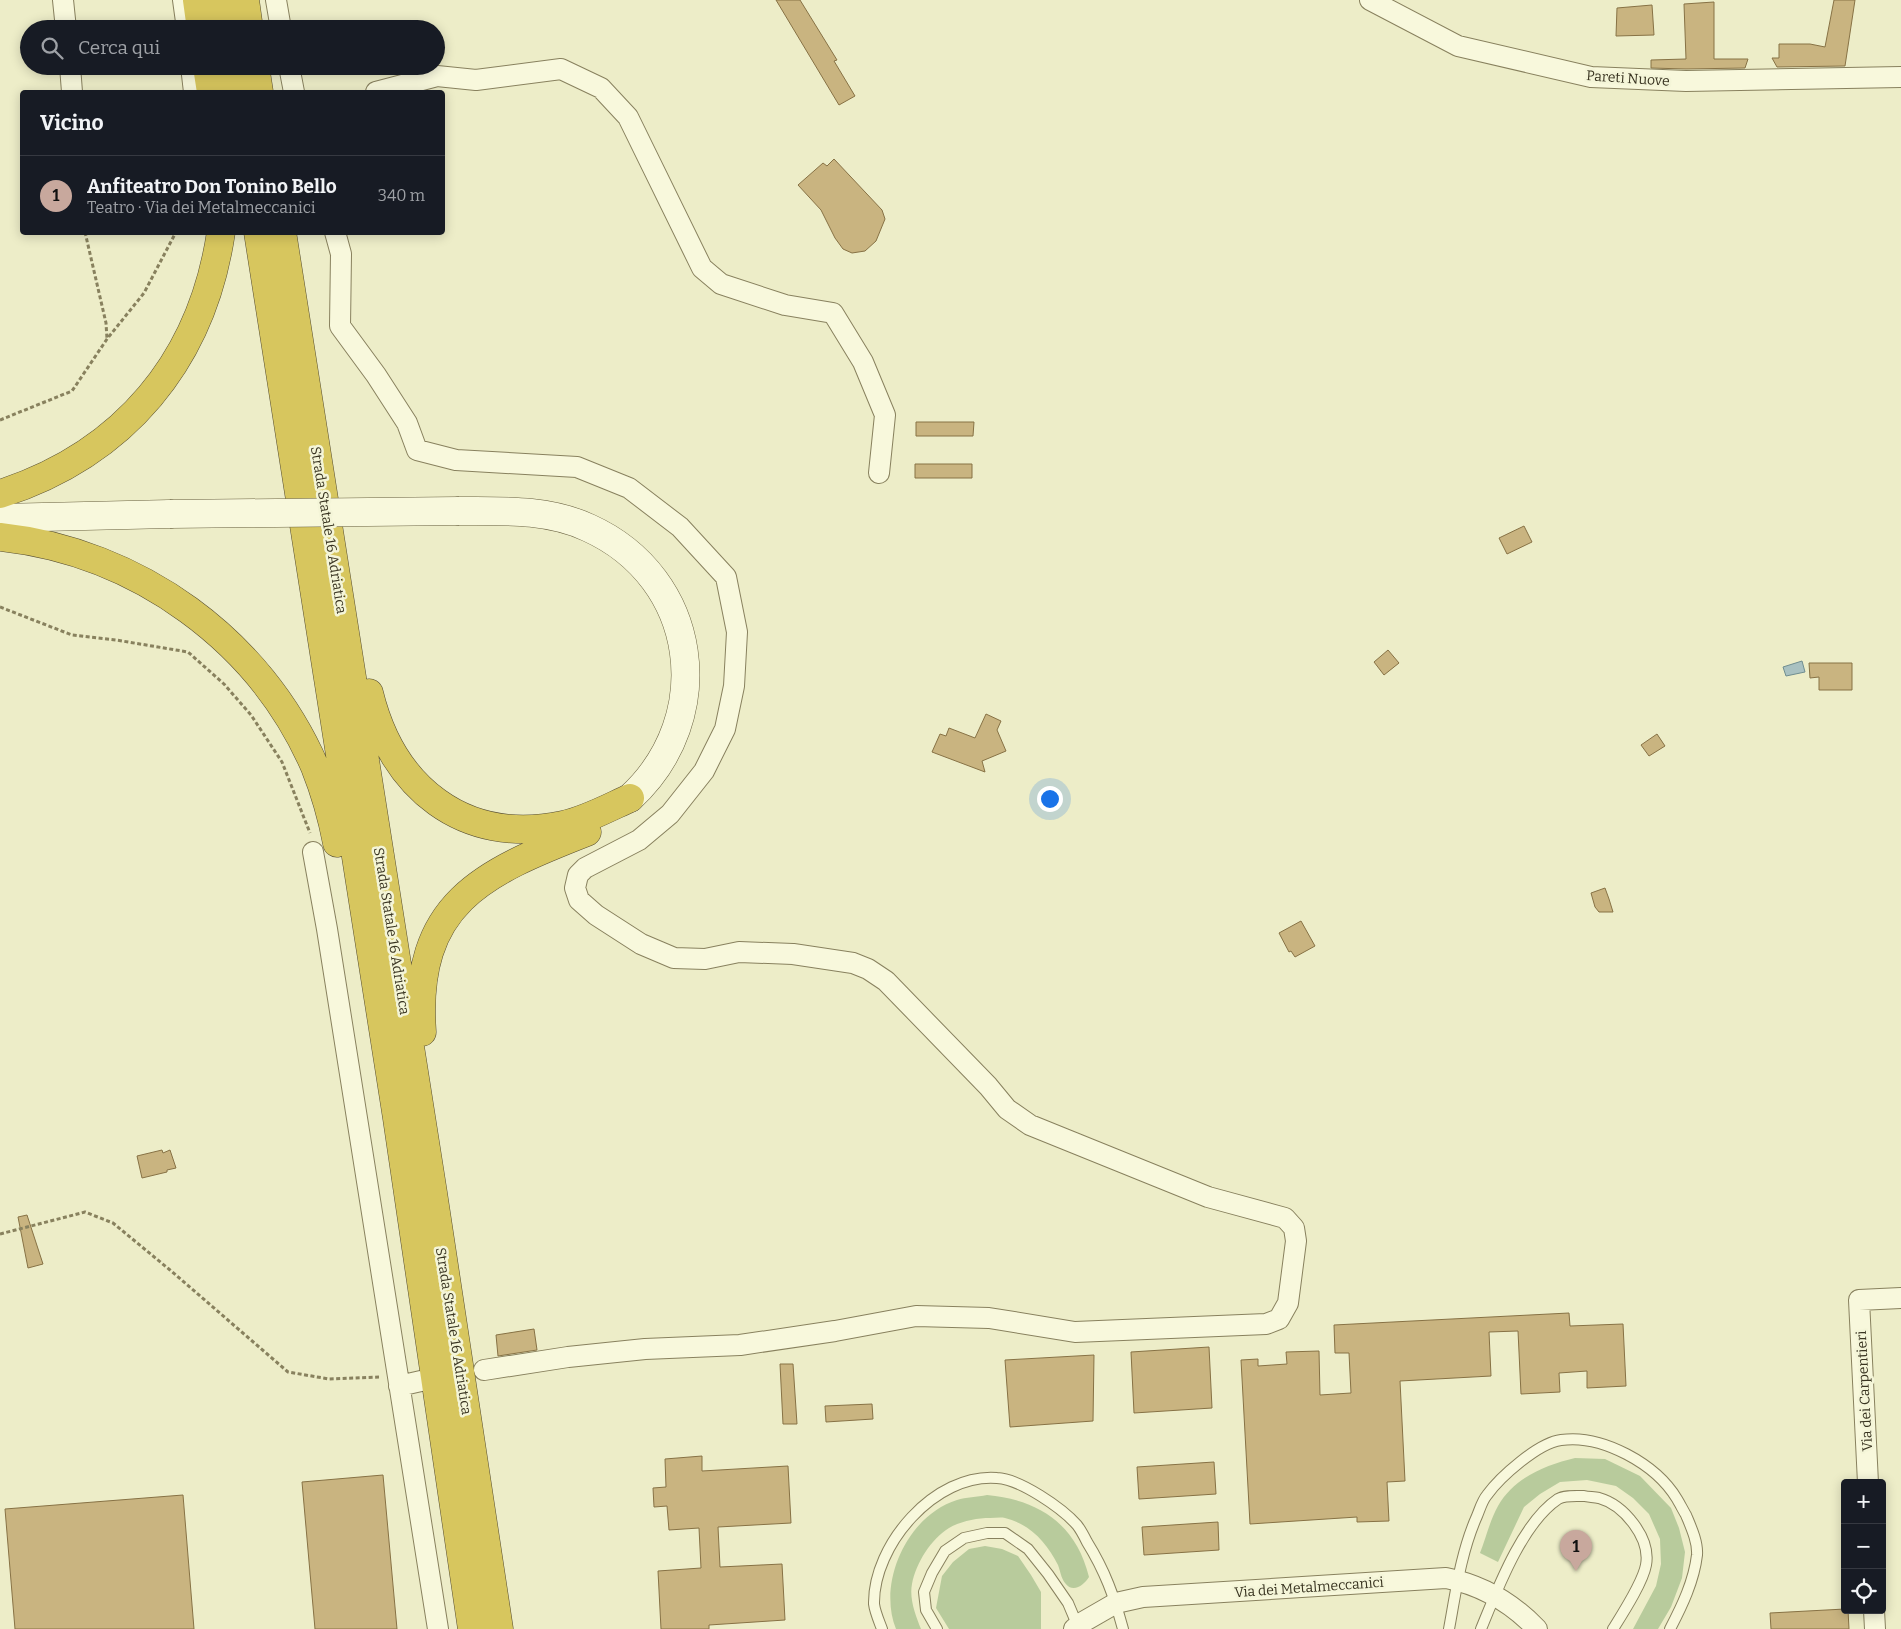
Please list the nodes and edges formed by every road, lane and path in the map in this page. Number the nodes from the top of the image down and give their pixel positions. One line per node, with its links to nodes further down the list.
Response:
1 (63, 0): 8 (street)
2 (183, 0): 9 (street)
3 (197, 0): 10 (highway)
4 (222, 0): 11 (highway)
5 (245, 0): 12 (highway)
6 (276, 0): 13 (street)
7 (1370, 0): 20 (street, Pareti Nuove)
8 (65, 20)
9 (186, 20)
10 (200, 20)
11 (225, 20)
12 (248, 20)
13 (279, 20)
14 (71, 75): 21 (street)
15 (192, 75): 22 (street)
16 (208, 75): 23 (highway)
17 (233, 75): 24 (highway)
18 (256, 75): 25 (highway)
19 (291, 75): 26 (street)
20 (1901, 77)
21 (72, 90)
22 (194, 90)
23 (211, 90)
24 (236, 90)
25 (259, 90)
26 (294, 90)
27 (384, 90): 36 (street)
28 (86, 235): 34 (path)
29 (174, 235): 34 (path)
30 (220, 235): 37 (highway)
31 (258, 235): 44 (highway, Strada Statale 16 Adriatica)
32 (282, 235): 39 (highway, Strada Statale 16 Adriatica)
33 (336, 235): 48 (street)
34 (107, 339): 35 (path)
35 (0, 420)
36 (879, 473)
37 (0, 494)
38 (0, 518): 42 (main road, bridge)
39 (328, 530): 42 (highway); 45 (highway, Strada Statale 16 Adriatica)
40 (0, 537): 44 (highway)
41 (0, 607): 43 (path)
42 (630, 798): 45 (highway)
43 (311, 843): 49 (street)
44 (398, 1118): 58 (highway, Strada Statale 16 Adriatica)
45 (433, 1193): 59 (highway, Strada Statale 16 Adriatica)
46 (0, 1234): 49 (path)
47 (1901, 1298): 51 (street, Via dei Carpentieri)
48 (484, 1370)
49 (398, 1381): 50 (street); 57 (street)
50 (421, 1381)
51 (1868, 1479)
52 (1457, 1580): 53 (street, Via dei Metalmeccanici); 54 (street, Via dei Metalmeccanici); 63 (lane); 67 (lane)
53 (1495, 1595): 64 (lane); 65 (street, Via dei Metalmeccanici); 66 (lane)
54 (1116, 1603): 56 (street, Via dei Metalmeccanici); 60 (lane); 62 (lane)
55 (1874, 1614): 68 (street)
56 (1077, 1628): 61 (lane)
57 (438, 1629)
58 (472, 1629)
59 (499, 1629)
60 (882, 1629)
61 (937, 1629)
62 (1123, 1629)
63 (1449, 1629)
64 (1481, 1629)
65 (1537, 1629)
66 (1613, 1629)
67 (1670, 1629)
68 (1875, 1629)

